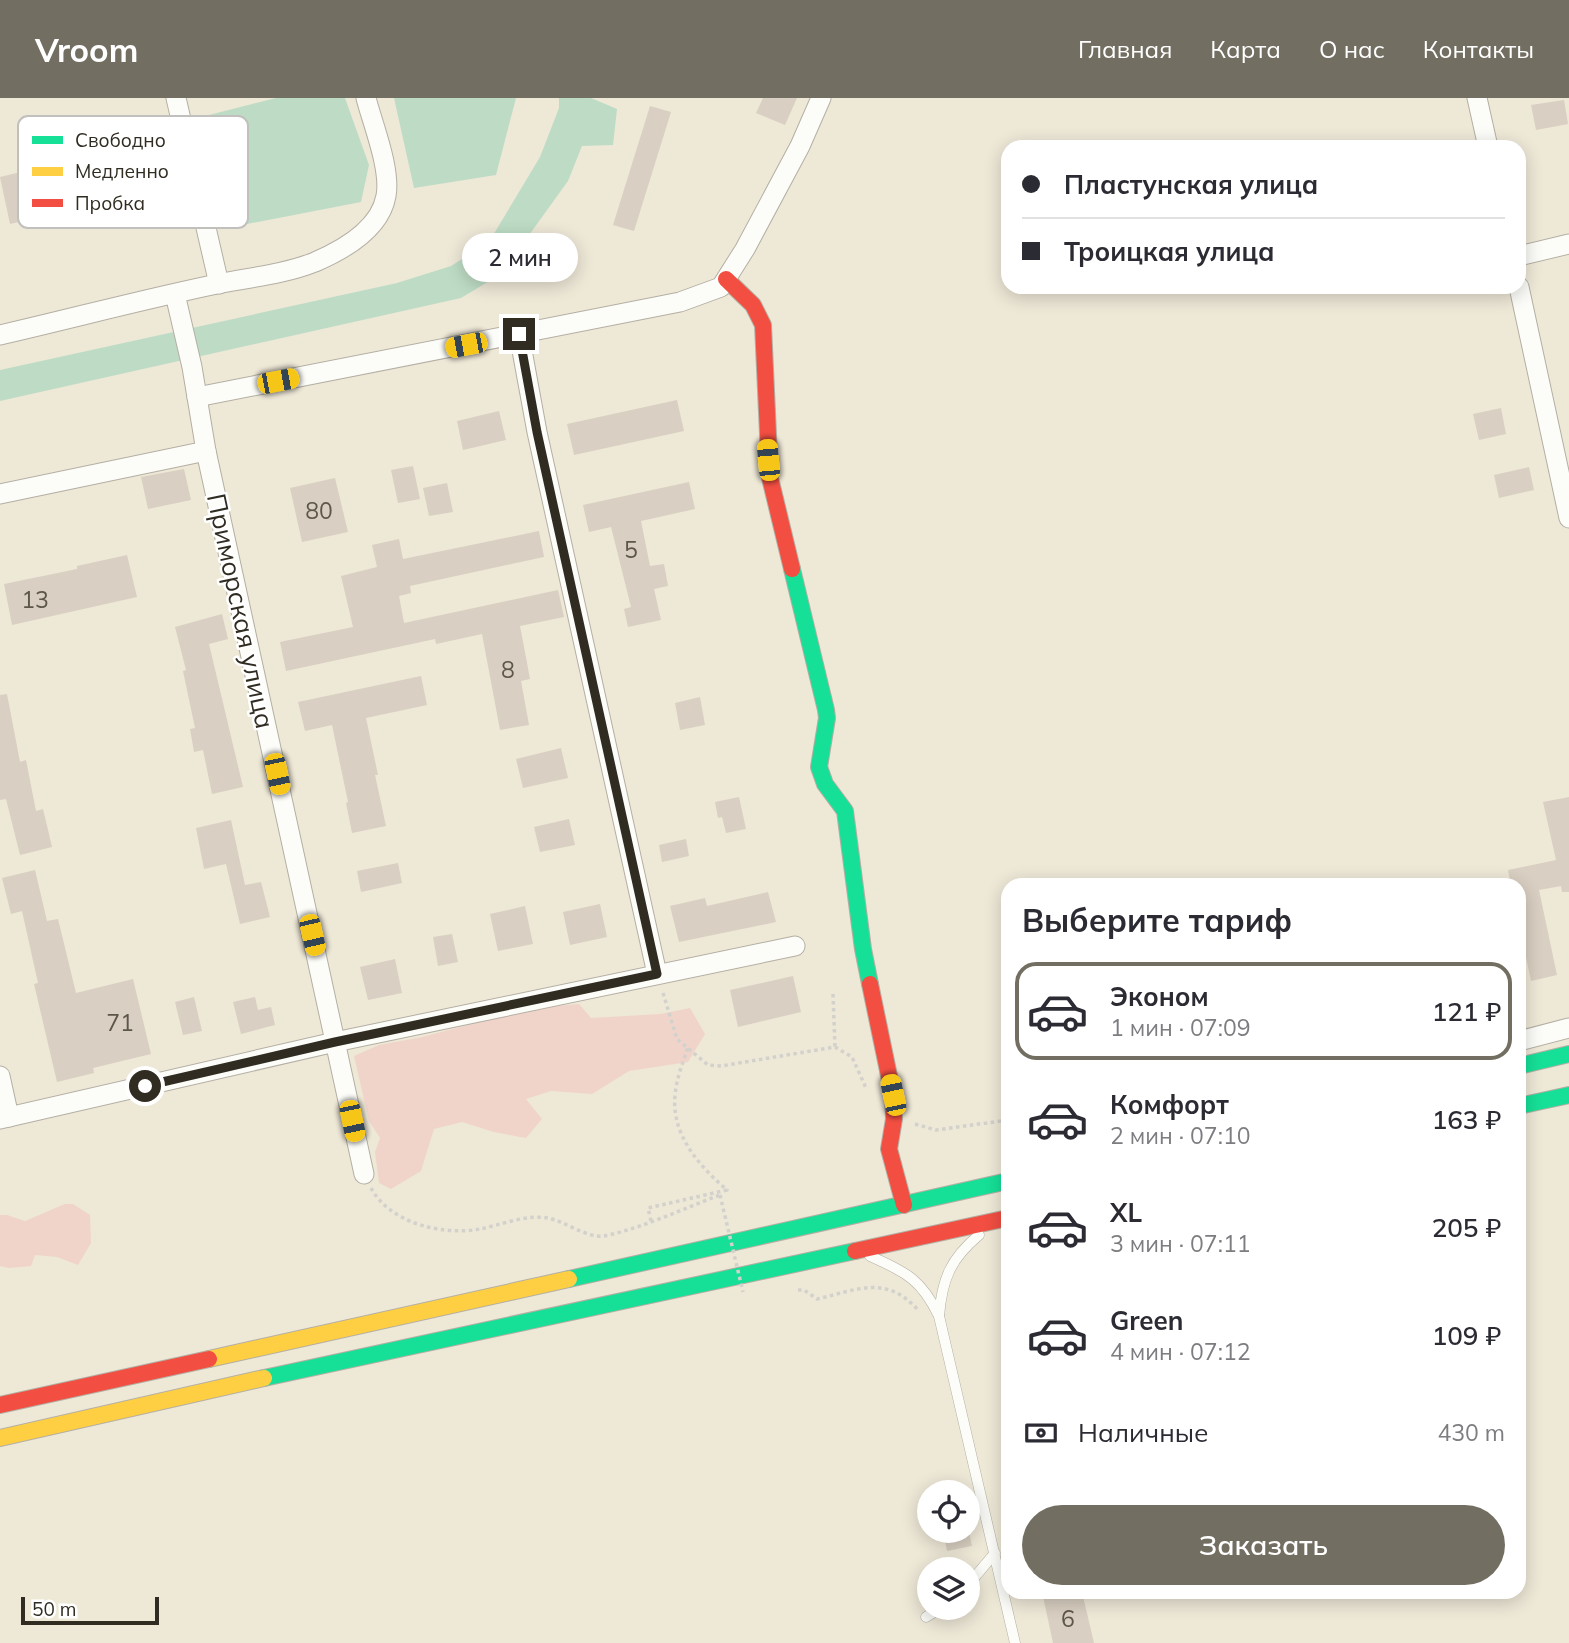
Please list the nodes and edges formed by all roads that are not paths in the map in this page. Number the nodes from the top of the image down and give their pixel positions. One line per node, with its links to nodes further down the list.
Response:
1 (176, 98): 5 (street)
2 (366, 98): 11 (street)
3 (821, 98): 10 (street)
4 (1478, 98): 6 (street)
5 (180, 116)
6 (1487, 140)
7 (206, 228): 11 (street)
8 (1569, 244): 9 (street)
9 (1526, 254)
10 (726, 279): 14 (street); 33 (main road)
11 (219, 284): 12 (street)
12 (175, 294): 15 (street); 16 (street, Приморская улица)
13 (1521, 294): 19 (street)
14 (519, 334): 16 (street); 21 (street)
15 (0, 335)
16 (197, 397): 17 (street, Приморская улица)
17 (206, 451): 18 (street); 24 (street, Приморская улица)
18 (0, 494)
19 (1569, 518)
20 (795, 946): 21 (street)
21 (657, 974): 24 (street)
22 (1569, 1028): 23 (street)
23 (1526, 1039)
24 (335, 1042): 30 (street); 31 (street, Приморская улица)
25 (1569, 1054): 26 (main road)
26 (1526, 1064)
27 (0, 1076): 30 (street)
28 (1569, 1094): 29 (main road)
29 (1526, 1104)
30 (4, 1118)
31 (364, 1174)
32 (1001, 1183): 33 (main road)
33 (904, 1205): 38 (main road)
34 (1001, 1220): 36 (main road)
35 (1001, 1221): 37 (lane)
36 (859, 1251): 37 (lane); 39 (main road)
37 (939, 1316): 40 (lane)
38 (0, 1405)
39 (0, 1438)
40 (995, 1553): 41 (lane); 42 (lane)
41 (980, 1571)
42 (1001, 1580)
43 (1005, 1599): 44 (lane)
44 (1015, 1643)

